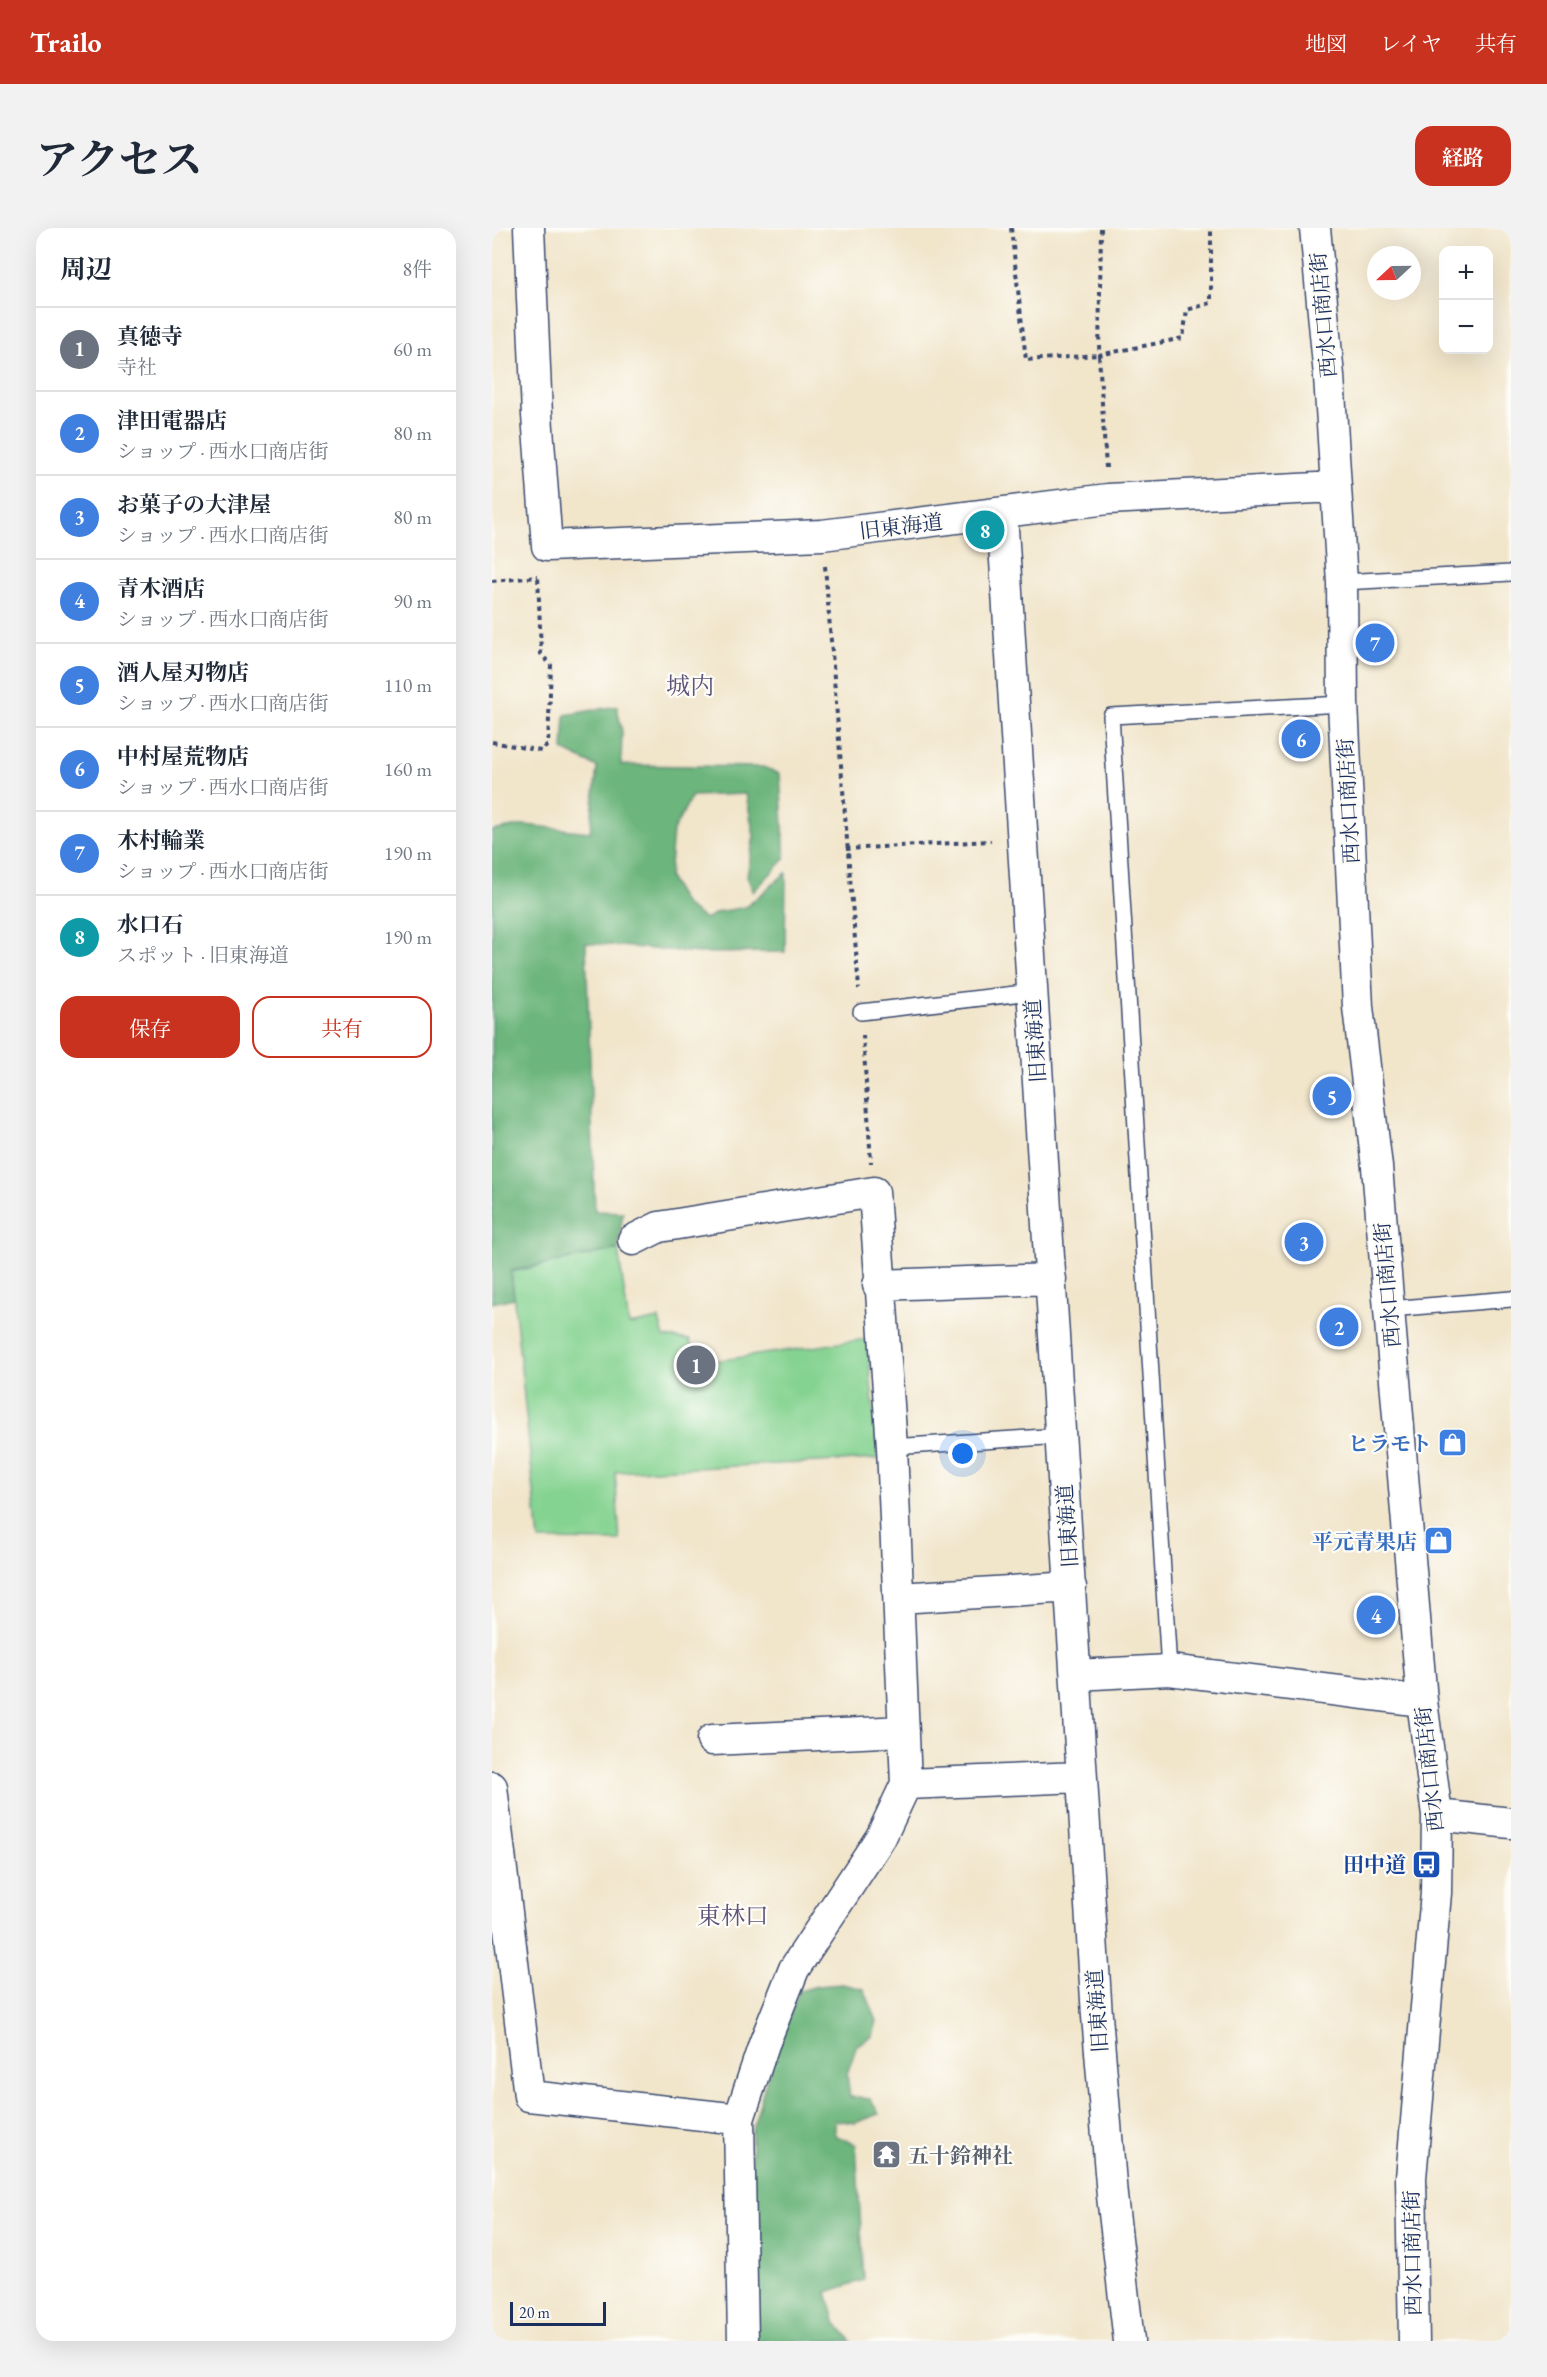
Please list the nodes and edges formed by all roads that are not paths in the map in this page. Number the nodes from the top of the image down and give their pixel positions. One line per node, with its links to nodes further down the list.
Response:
1 (529, 228): 4 (street, 旧東海道)
2 (1316, 228): 3 (street, 西水口商店街)
3 (1336, 487): 4 (street); 6 (street, 西水口商店街)
4 (1002, 513): 8 (street, 旧東海道)
5 (1511, 573): 6 (lane)
6 (1342, 582): 7 (street, 西水口商店街)
7 (1343, 704): 14 (street, 西水口商店街); 19 (lane)
8 (1032, 992): 9 (lane); 11 (street, 旧東海道)
9 (861, 1012)
10 (633, 1240): 12 (street)
11 (1051, 1279): 12 (street); 15 (street, 旧東海道)
12 (878, 1285): 16 (street)
13 (1511, 1299): 14 (lane)
14 (1389, 1309): 21 (street, 西水口商店街)
15 (1061, 1436): 16 (lane); 17 (street, 旧東海道)
16 (892, 1447): 18 (street)
17 (1071, 1587): 18 (street); 20 (street, 旧東海道)
18 (899, 1598): 22 (street)
19 (1169, 1670): 20 (street); 21 (street)
20 (1076, 1675): 24 (street, 旧東海道)
21 (1422, 1701): 27 (street, 西水口商店街)
22 (904, 1731): 23 (street); 25 (street)
23 (712, 1740)
24 (1081, 1777): 25 (street); 31 (street, 旧東海道)
25 (906, 1784): 29 (street)
26 (492, 1787): 29 (street)
27 (1437, 1815): 28 (street); 32 (street, 西水口商店街)
28 (1511, 1823)
29 (739, 2119): 30 (street)
30 (743, 2341)
31 (1129, 2341)
32 (1414, 2341)

